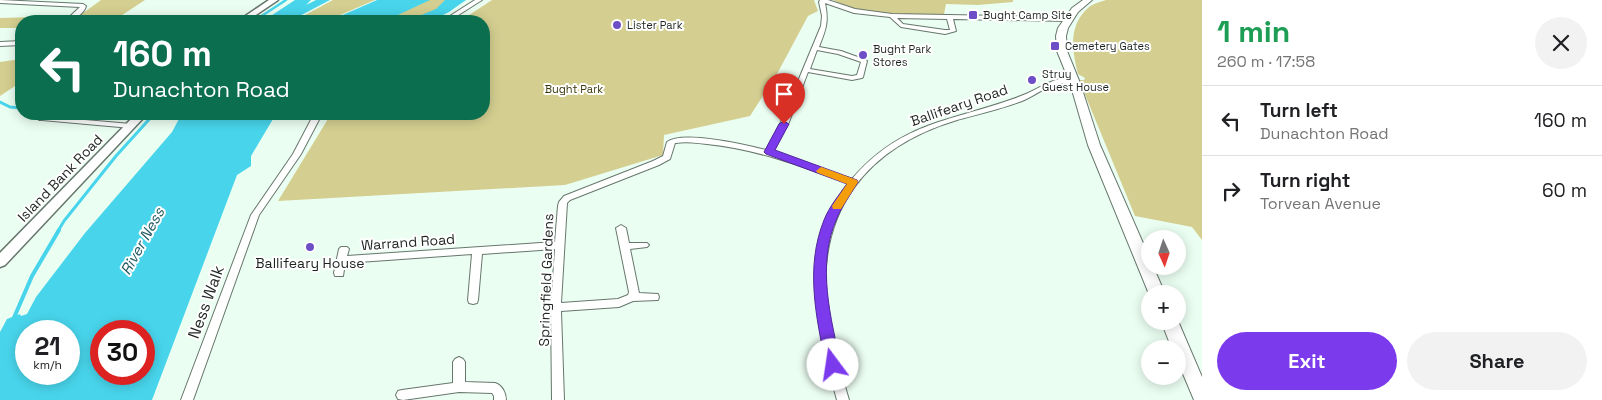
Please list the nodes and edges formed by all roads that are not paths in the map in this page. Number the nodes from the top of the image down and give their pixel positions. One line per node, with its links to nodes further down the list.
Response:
1 (274, 0): 9 (main road)
2 (479, 0): 10 (street)
3 (823, 0): 7 (street); 17 (street)
4 (1088, 0): 14 (highway)
5 (0, 1): 8 (street)
6 (836, 12): 7 (street)
7 (870, 14): 11 (street)
8 (76, 15)
9 (251, 15)
10 (455, 15)
11 (892, 16): 12 (street); 12 (street)
12 (950, 17): 13 (street)
13 (1036, 18): 14 (street); 14 (street)
14 (1065, 23): 19 (highway)
15 (15, 43): 16 (street)
16 (0, 44)
17 (815, 48): 18 (street); 18 (street)
18 (806, 70): 22 (street)
19 (1075, 83): 23 (street, Ballifeary Road); 34 (highway)
20 (136, 120): 32 (main road, Island Bank Road)
21 (315, 120): 24 (street)
22 (769, 152): 23 (street); 26 (street, Springfield Gardens)
23 (853, 182): 47 (street, Ballifeary Road)
24 (255, 215): 44 (street, Ness Walk)
25 (622, 228): 28 (street)
26 (559, 245): 30 (street, Warrand Road); 38 (street, Springfield Gardens)
27 (644, 245): 28 (street)
28 (625, 246): 35 (street)
29 (344, 249): 31 (street, Warrand Road)
30 (477, 250): 31 (street, Warrand Road); 37 (street)
31 (341, 260): 33 (street, Warrand Road)
32 (0, 262)
33 (339, 272)
34 (1153, 285)
35 (632, 297): 36 (street); 38 (street)
36 (654, 297)
37 (473, 300)
38 (556, 307): 46 (street, Springfield Gardens)
39 (1173, 330): 43 (highway)
40 (459, 362): 41 (street)
41 (459, 387): 42 (street); 45 (street)
42 (402, 396)
43 (1202, 398)
44 (187, 400)
45 (500, 400)
46 (558, 400)
47 (842, 400)

